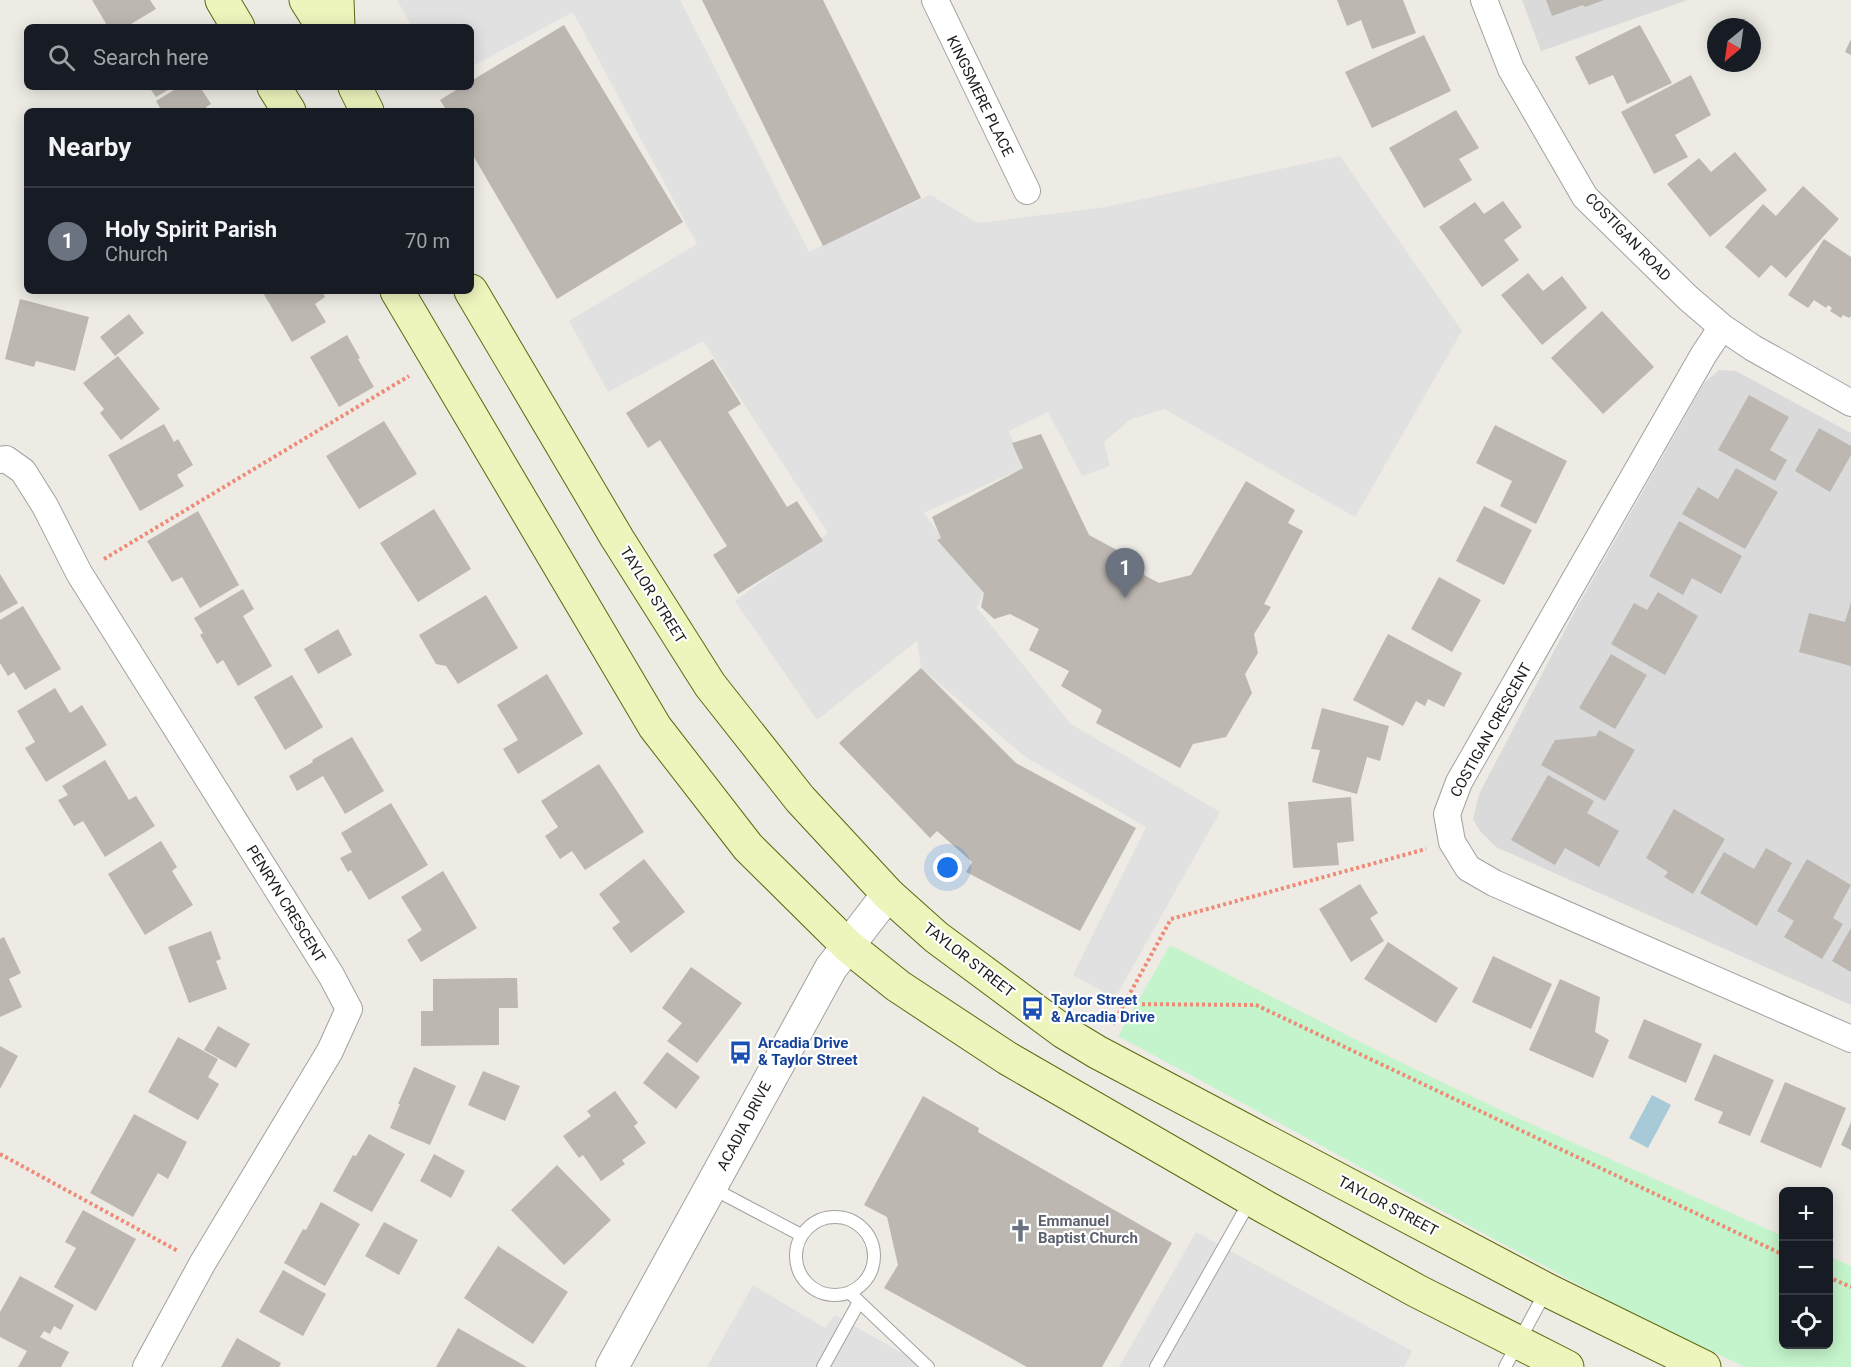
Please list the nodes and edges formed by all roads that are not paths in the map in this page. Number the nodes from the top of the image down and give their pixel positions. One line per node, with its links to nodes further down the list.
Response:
1 (222, 0): 6 (main road)
2 (306, 0): 7 (main road)
3 (337, 0): 8 (main road)
4 (934, 0): 13 (street, KINGSMERE PLACE)
5 (1484, 0): 16 (street, COSTIGAN ROAD)
6 (236, 24)
7 (320, 24)
8 (338, 24)
9 (276, 90): 11 (main road)
10 (357, 90): 12 (main road)
11 (287, 108)
12 (365, 108)
13 (1027, 191)
14 (399, 294): 20 (main road)
15 (473, 294): 19 (main road, TAYLOR STREET)
16 (1722, 327): 17 (street, COSTIGAN ROAD); 21 (street, COSTIGAN CRESCENT)
17 (1851, 403)
18 (0, 460): 29 (street, PENRYN CRESCENT)
19 (888, 894): 20 (street, ACADIA DRIVE); 25 (main road, TAYLOR STREET)
20 (848, 946): 22 (street, ACADIA DRIVE); 23 (main road)
21 (1851, 1039)
22 (711, 1187): 24 (lane); 28 (street, ACADIA DRIVE)
23 (1251, 1199): 27 (main road); 32 (lane)
24 (801, 1235): 26 (lane); 26 (lane)
25 (1547, 1290): 27 (lane); 34 (main road, TAYLOR STREET)
26 (854, 1297): 30 (lane); 31 (lane)
27 (1512, 1354): 33 (main road)
28 (614, 1366)
29 (146, 1367)
30 (823, 1367)
31 (928, 1367)
32 (1156, 1367)
33 (1567, 1367)
34 (1704, 1367)

